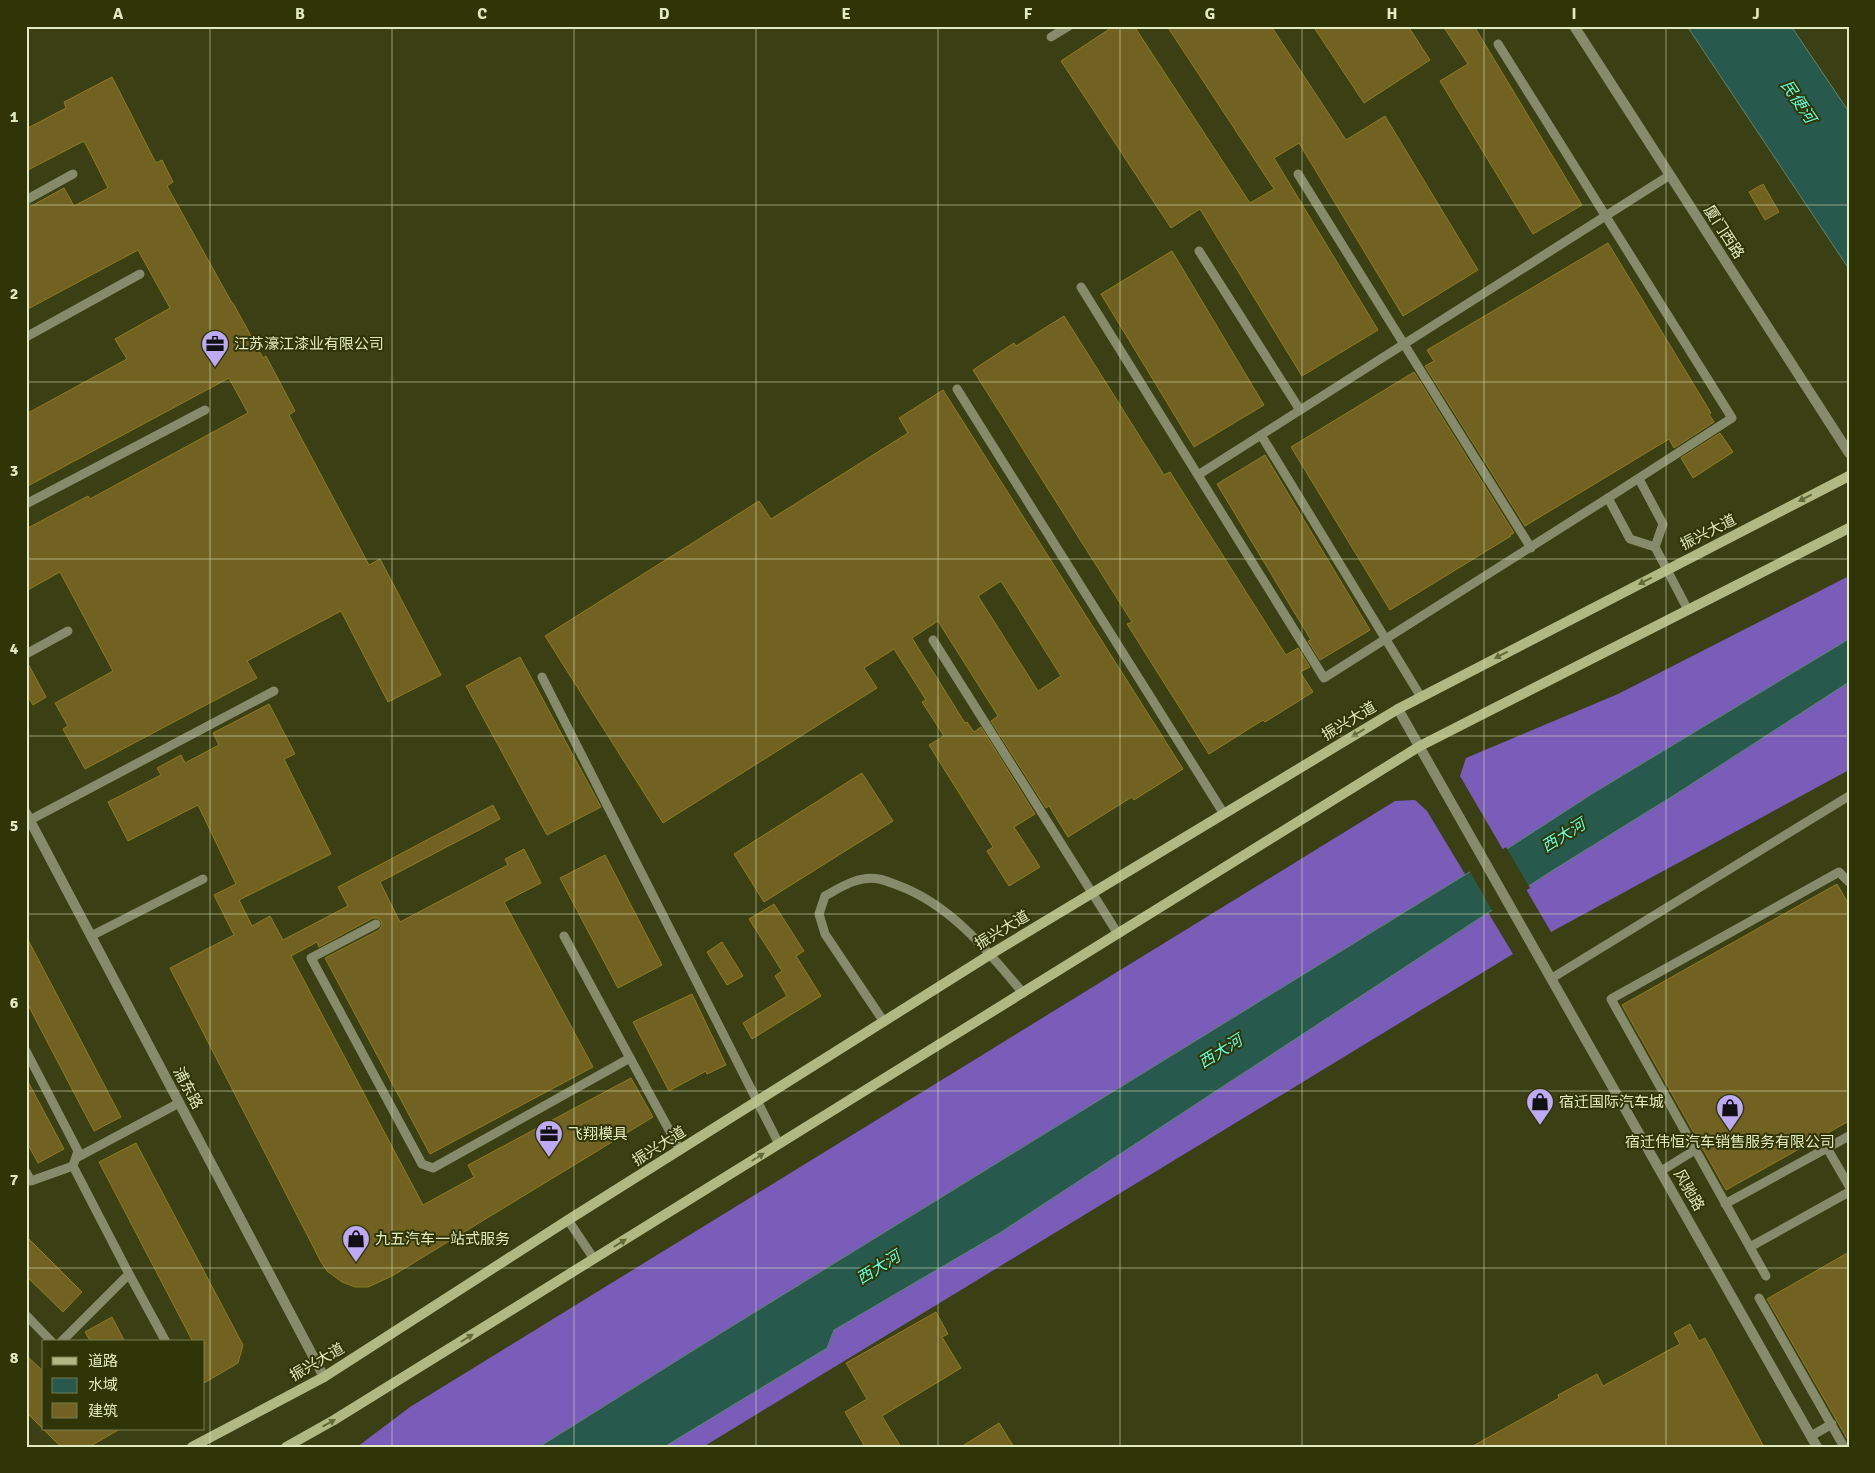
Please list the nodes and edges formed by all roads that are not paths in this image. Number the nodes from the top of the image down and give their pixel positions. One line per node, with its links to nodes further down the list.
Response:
1 (1069, 26): 3 (lane)
2 (1574, 26): 7 (street, 厦门西路)
3 (1051, 37)
4 (1498, 44): 9 (lane)
5 (74, 174): 8 (lane)
6 (1298, 174): 14 (lane)
7 (1670, 175): 9 (lane); 19 (street, 厦门西路)
8 (26, 200)
9 (1605, 216): 14 (lane); 22 (lane)
10 (1199, 251): 17 (lane)
11 (140, 274): 13 (lane)
12 (1081, 287): 20 (lane)
13 (26, 337)
14 (1404, 344): 17 (lane); 27 (lane)
15 (957, 389): 40 (lane)
16 (205, 410): 24 (lane)
17 (1300, 410): 18 (lane)
18 (1261, 435): 20 (lane); 31 (lane)
19 (1849, 453)
20 (1198, 475): 31 (lane)
21 (1849, 476): 28 (main road, 振兴大道, one-way to 28)
22 (1639, 479): 23 (lane); 26 (lane)
23 (1608, 498): 26 (lane); 27 (lane)
24 (26, 504)
25 (1849, 528): 29 (main road)
26 (1655, 546): 28 (lane)
27 (1531, 548): 31 (lane)
28 (1667, 570): 29 (lane); 36 (main road, 振兴大道, one-way to 36)
29 (1688, 610): 38 (main road)
30 (68, 631): 33 (lane)
31 (1385, 639): 36 (lane)
32 (933, 640): 44 (lane)
33 (26, 654)
34 (542, 677): 55 (lane)
35 (274, 691): 41 (lane)
36 (1420, 697): 37 (main road, 振兴大道)
37 (1398, 709): 38 (street, 风驰路); 40 (main road, 振兴大道, one-way to 40)
38 (1420, 746): 46 (main road); 50 (street, 风驰路)
39 (1849, 796): 50 (lane)
40 (1224, 814): 44 (main road, 振兴大道)
41 (28, 816): 47 (street, 浦东路)
42 (203, 879): 47 (lane)
43 (1849, 882): 61 (lane)
44 (1093, 893): 46 (lane); 49 (main road, 振兴大道)
45 (376, 924): 54 (lane)
46 (1118, 934): 51 (main road)
47 (91, 936): 56 (street, 浦东路)
48 (564, 936): 54 (lane)
49 (991, 954): 51 (lane); 52 (main road, 振兴大道); 52 (lane)
50 (1552, 978): 63 (street, 风驰路)
51 (1023, 992): 58 (main road)
52 (884, 1022): 55 (main road, 振兴大道)
53 (26, 1051): 62 (lane)
54 (630, 1058): 60 (lane)
55 (758, 1102): 58 (lane); 60 (main road, 振兴大道)
56 (180, 1103): 62 (lane); 79 (street, 浦东路)
57 (1849, 1136): 59 (lane)
58 (779, 1144): 71 (main road, one-way to 58)
59 (1827, 1148): 66 (lane); 68 (lane)
60 (680, 1150): 69 (main road, 振兴大道)
61 (1695, 1150): 63 (lane); 68 (lane)
62 (74, 1162): 65 (lane); 72 (lane)
63 (1661, 1171): 81 (street, 风驰路)
64 (26, 1172): 65 (lane)
65 (29, 1183)
66 (1849, 1186)
67 (1849, 1192): 70 (lane)
68 (1725, 1204): 70 (lane)
69 (568, 1220): 71 (lane); 79 (main road, 振兴大道)
70 (1750, 1247): 73 (lane)
71 (594, 1259): 83 (main road, one-way to 71)
72 (130, 1274): 77 (lane); 78 (lane)
73 (1766, 1276)
74 (1759, 1298): 80 (lane)
75 (26, 1316): 76 (lane)
76 (50, 1340)
77 (63, 1340)
78 (165, 1340)
79 (324, 1377): 82 (main road, 振兴大道)
80 (1832, 1424): 81 (lane); 85 (lane)
81 (1811, 1436): 84 (street, 风驰路)
82 (192, 1447)
83 (286, 1447)
84 (1817, 1447)
85 (1844, 1447)

